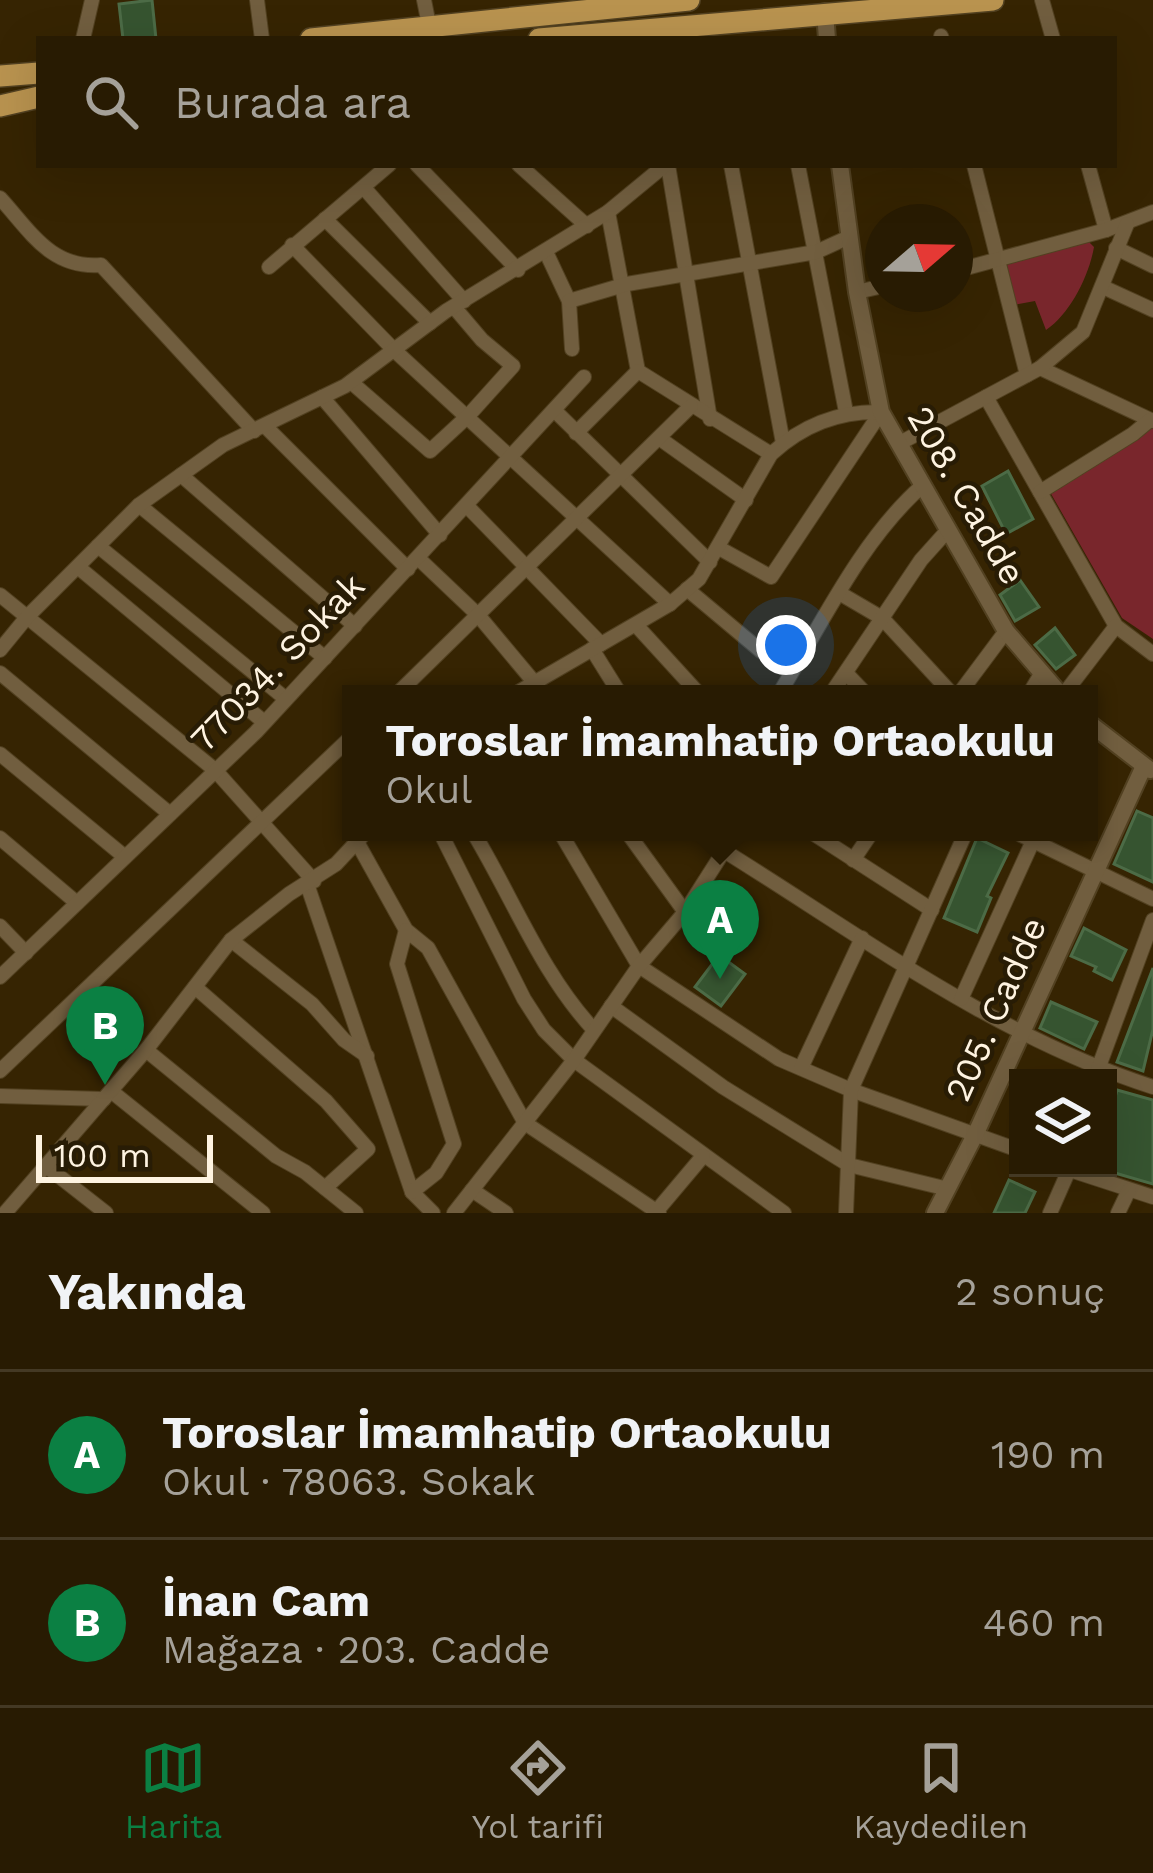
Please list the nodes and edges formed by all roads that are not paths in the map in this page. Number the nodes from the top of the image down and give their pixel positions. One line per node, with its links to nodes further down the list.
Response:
1 (92, 0): 11 (street)
2 (256, 0): 12 (street)
3 (424, 0): 9 (street)
4 (689, 0): 7 (main road)
5 (993, 0): 8 (main road)
6 (1042, 0): 16 (street)
7 (544, 7): 9 (main road)
8 (825, 12): 10 (main road); 15 (street)
9 (429, 25): 13 (main road)
10 (778, 28): 14 (main road)
11 (84, 36)
12 (262, 36)
13 (336, 36)
14 (604, 36)
15 (827, 36)
16 (1052, 36)
17 (36, 73): 18 (main road)
18 (0, 76)
19 (36, 98): 20 (main road)
20 (0, 106)
21 (386, 168): 31 (street)
22 (420, 168): 49 (street)
23 (522, 168): 37 (street)
24 (662, 168): 33 (street)
25 (667, 168): 50 (street)
26 (732, 168): 45 (street)
27 (799, 168): 43 (street)
28 (840, 168): 39 (street, 208. Cadde)
29 (975, 168): 44 (street)
30 (1089, 168): 38 (street)
31 (365, 188): 35 (street); 56 (street)
32 (0, 198): 74 (street)
33 (608, 212): 37 (street); 51 (street)
34 (1153, 212): 36 (street)
35 (326, 218): 40 (street); 58 (street)
36 (1127, 224): 38 (street); 41 (street)
37 (586, 226): 42 (street)
38 (1106, 230): 44 (street)
39 (849, 237): 43 (street); 54 (street, 208. Cadde)
40 (292, 245): 47 (street); 60 (street)
41 (1116, 248): 46 (street); 52 (street)
42 (546, 252): 49 (street); 55 (street)
43 (815, 252): 45 (street); 69 (street)
44 (998, 261): 48 (street); 62 (street)
45 (750, 266): 50 (street); 77 (street)
46 (1153, 266)
47 (269, 267)
48 (973, 267)
49 (518, 269): 56 (street)
50 (689, 275): 51 (street); 72 (street)
51 (620, 286): 55 (street); 61 (street)
52 (1102, 287): 57 (street); 62 (street)
53 (865, 290): 54 (street)
54 (857, 292): 70 (street, 208. Cadde)
55 (568, 301): 59 (street)
56 (459, 304): 58 (street); 71 (street)
57 (1153, 310)
58 (430, 323): 60 (street)
59 (572, 349)
60 (394, 350): 64 (street); 71 (street)
61 (638, 371): 67 (street); 75 (street)
62 (1034, 371): 65 (street); 73 (street)
63 (584, 377): 68 (street, 77034. Sokak)
64 (351, 382): 66 (street); 71 (street)
65 (986, 397): 78 (street); 84 (street)
66 (322, 398): 74 (street); 90 (street)
67 (691, 406): 72 (street); 76 (street)
68 (554, 410): 75 (street); 80 (street, 77034. Sokak)
69 (846, 412): 70 (street); 77 (street)
70 (881, 412): 78 (street, 208. Cadde); 92 (street)
71 (468, 416): 80 (street)
72 (710, 419): 79 (street)
73 (1151, 420): 84 (street)
74 (260, 429): 81 (street); 93 (street)
75 (576, 433): 82 (street)
76 (659, 438): 82 (street); 85 (street)
77 (784, 442): 79 (street)
78 (900, 443): 83 (street, 208. Cadde)
79 (771, 454): 85 (street)
80 (511, 458): 87 (street, 77034. Sokak); 88 (street)
81 (181, 475): 86 (street); 104 (street)
82 (619, 477): 88 (street); 92 (street)
83 (922, 486): 89 (street, 208. Cadde); 97 (street)
84 (1040, 492): 105 (street)
85 (746, 500): 92 (street)
86 (139, 505): 91 (street); 111 (street)
87 (467, 506): 90 (street, 77034. Sokak); 95 (street)
88 (579, 517): 95 (street); 99 (street)
89 (947, 531): 102 (street); 106 (street, 208. Cadde)
90 (440, 535): 93 (street, 77034. Sokak)
91 (98, 546): 94 (street); 128 (street)
92 (714, 555): 96 (street)
93 (413, 563): 100 (street); 104 (street, 77034. Sokak)
94 (77, 567): 101 (street); 129 (street)
95 (526, 569): 100 (street); 107 (street)
96 (687, 589): 99 (street); 109 (street)
97 (841, 594): 102 (street); 120 (street)
98 (0, 595): 101 (street)
99 (670, 604): 103 (street)
100 (478, 615): 115 (street); 116 (street)
101 (28, 617): 108 (street); 134 (street)
102 (882, 618): 113 (street); 123 (street)
103 (636, 625): 107 (street); 119 (street)
104 (355, 626): 111 (street, 77034. Sokak)
105 (1116, 626): 110 (street); 127 (street)
106 (1006, 631): 114 (street, 208. Cadde); 124 (street)
107 (597, 646): 117 (street); 118 (street)
108 (0, 650)
109 (761, 651)
110 (1153, 654)
111 (325, 658): 128 (street, 77034. Sokak)
112 (0, 673): 135 (street)
113 (846, 673): 121 (street); 122 (street)
114 (1041, 674): 125 (street); 126 (street, 208. Cadde)
115 (406, 685)
116 (538, 685)
117 (543, 685)
118 (616, 685)
119 (691, 685)
120 (785, 685)
121 (837, 685)
122 (857, 685)
123 (947, 685)
124 (963, 685)
125 (1034, 685)
126 (1053, 685)
127 (1069, 685)
128 (286, 699): 129 (street, 77034. Sokak)
129 (264, 722): 134 (street, 77034. Sokak)
130 (1098, 730): 133 (street)
131 (342, 745): 136 (street)
132 (0, 754): 152 (street)
133 (1149, 769): 154 (street, 205. Cadde)
134 (215, 770): 135 (street, 77034. Sokak); 136 (street)
135 (170, 814): 152 (street, 77034. Sokak)
136 (263, 820): 155 (street); 180 (street)
137 (0, 838): 157 (street)
138 (357, 841): 155 (street)
139 (363, 841): 162 (street)
140 (445, 841): 176 (street)
141 (478, 841): 172 (street)
142 (565, 841): 166 (street)
143 (634, 841): 159 (street)
144 (714, 841): 151 (street)
145 (731, 841): 151 (street)
146 (824, 841): 153 (street)
147 (866, 841): 153 (street)
148 (962, 841): 158 (street)
149 (1033, 841): 170 (street)
150 (1043, 841): 154 (street)
151 (725, 852): 159 (street); 163 (street)
152 (124, 857): 157 (street, 77034. Sokak)
153 (853, 860): 158 (street)
154 (1094, 871): 156 (street); 173 (street, 205. Cadde)
155 (310, 883): 164 (street); 175 (street)
156 (1153, 898)
157 (77, 903): 165 (street, 77034. Sokak)
158 (932, 910): 167 (street)
159 (685, 912): 166 (street)
160 (1153, 920): 179 (street)
161 (0, 926): 165 (street)
162 (406, 930): 186 (street); 198 (street)
163 (862, 938): 167 (street); 177 (street)
164 (231, 940): 169 (street); 175 (street)
165 (26, 953): 168 (street, 77034. Sokak)
166 (639, 966): 171 (street); 177 (street)
167 (907, 967): 170 (street); 183 (street)
168 (0, 977)
169 (195, 987): 174 (street); 194 (street)
170 (962, 999): 173 (street)
171 (611, 1006): 172 (street); 190 (street)
172 (594, 1030): 176 (street)
173 (1019, 1033): 178 (street); 187 (street, 205. Cadde)
174 (146, 1050): 184 (street); 194 (street)
175 (367, 1055): 198 (street)
176 (574, 1060): 186 (street); 189 (street)
177 (801, 1068): 183 (street)
178 (1096, 1069)
179 (1098, 1069)
180 (0, 1071)
181 (1117, 1076): 182 (street)
182 (1153, 1087)
183 (851, 1090): 187 (street); 190 (street)
184 (108, 1095): 185 (street); 191 (street); 203 (street)
185 (0, 1096)
186 (525, 1123): 195 (street); 201 (street)
187 (976, 1133): 188 (street); 196 (street, 205. Cadde)
188 (1009, 1146)
189 (704, 1156): 201 (street); 208 (street)
190 (849, 1165): 196 (street); 209 (street)
191 (46, 1166): 200 (street); 202 (street)
192 (1063, 1177): 211 (street)
193 (1090, 1177): 197 (street)
194 (325, 1188): 204 (street)
195 (472, 1190): 206 (street); 207 (street)
196 (948, 1190): 210 (street, 205. Cadde)
197 (1129, 1190): 199 (street); 212 (street)
198 (412, 1192): 205 (street)
199 (1153, 1197)
200 (9, 1211)
201 (657, 1212)
202 (106, 1213)
203 (263, 1213)
204 (356, 1213)
205 (433, 1213)
206 (454, 1213)
207 (506, 1213)
208 (784, 1213)
209 (846, 1213)
210 (935, 1213)
211 (1050, 1213)
212 (1118, 1213)

